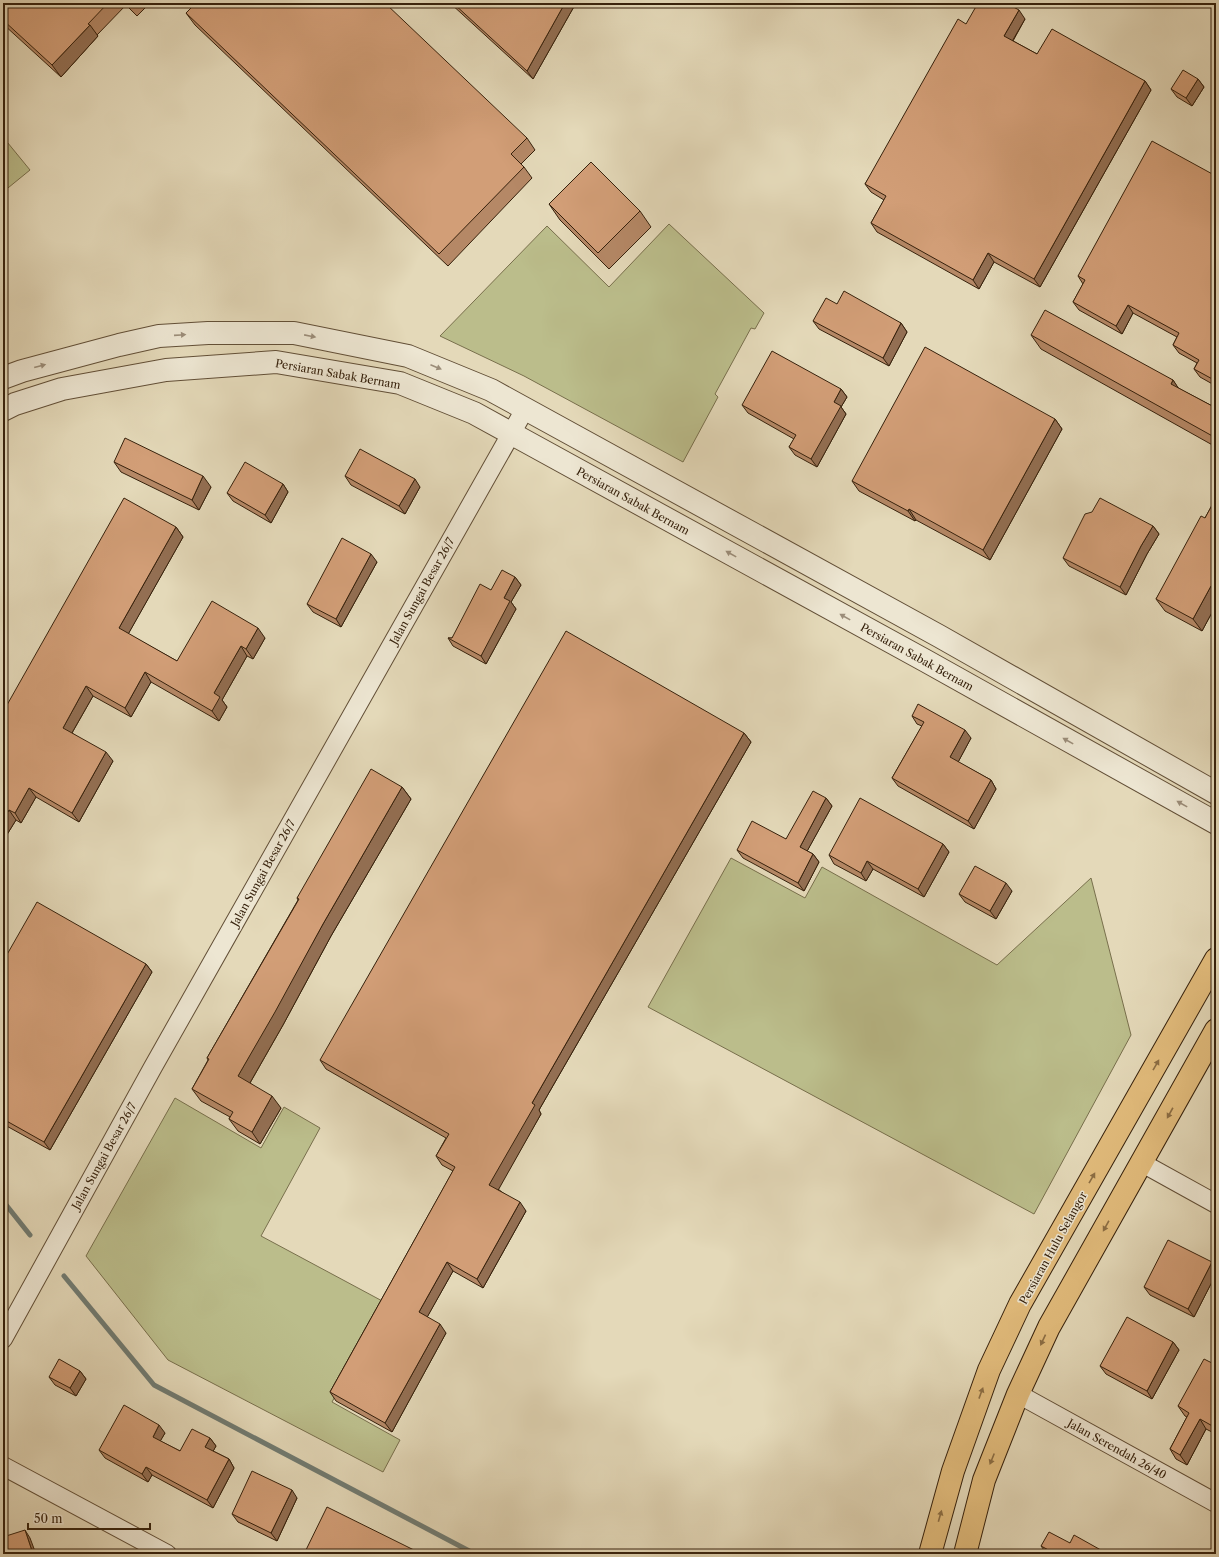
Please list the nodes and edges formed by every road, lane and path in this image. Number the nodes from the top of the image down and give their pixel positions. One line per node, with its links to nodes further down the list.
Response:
1 (159, 336): 2 (street); 3 (street, one-way to 1); 4 (street, one-way to 4)
2 (166, 370): 5 (street, Persiaran Sabak Bernam); 6 (street, Persiaran Sabak Bernam)
3 (3, 378)
4 (525, 409): 6 (street, Jalan Sungai Besar 26/7); 7 (street)
5 (3, 410)
6 (511, 434): 8 (street, Persiaran Sabak Bernam, one-way to 6); 13 (street, Jalan Sungai Besar 26/7)
7 (1216, 793)
8 (1216, 823)
9 (1216, 959): 18 (main road, Persiaran Hulu Selangor, one-way to 9)
10 (1216, 1030): 11 (main road, one-way to 11)
11 (1142, 1163): 12 (street); 14 (main road, one-way to 14)
12 (1216, 1204)
13 (3, 1339)
14 (1018, 1394): 16 (street, Jalan Serendah 26/40); 19 (main road, one-way to 19)
15 (3, 1466): 17 (street)
16 (1216, 1503)
17 (168, 1554)
18 (930, 1554)
19 (965, 1554)

